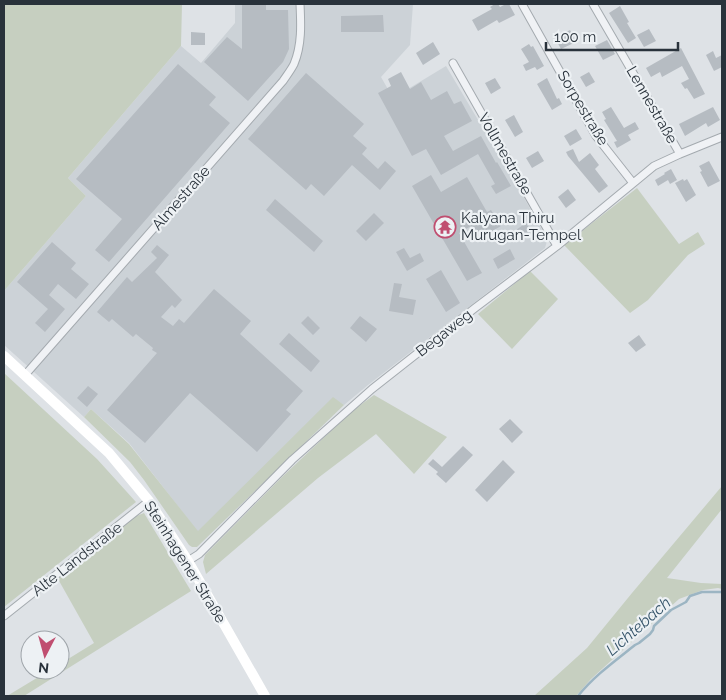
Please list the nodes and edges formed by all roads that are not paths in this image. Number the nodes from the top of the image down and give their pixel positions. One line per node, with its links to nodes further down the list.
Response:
1 (300, 4): 10 (street, Almestraße)
2 (522, 4): 7 (street, Sorpestraße)
3 (593, 4): 6 (street, Lennestraße)
4 (453, 62): 8 (street, Vollmestraße)
5 (722, 137): 6 (street, Begaweg)
6 (680, 154): 7 (street, Begaweg)
7 (632, 183): 8 (street, Begaweg)
8 (557, 246): 12 (street, Begaweg)
9 (4, 356): 10 (main road, Steinhagener Straße)
10 (25, 375): 11 (main road, Steinhagener Straße)
11 (150, 501): 12 (main road, Steinhagener Straße); 13 (street, Alte Landstraße)
12 (188, 561): 14 (main road, Steinhagener Straße)
13 (4, 616)
14 (265, 696)

